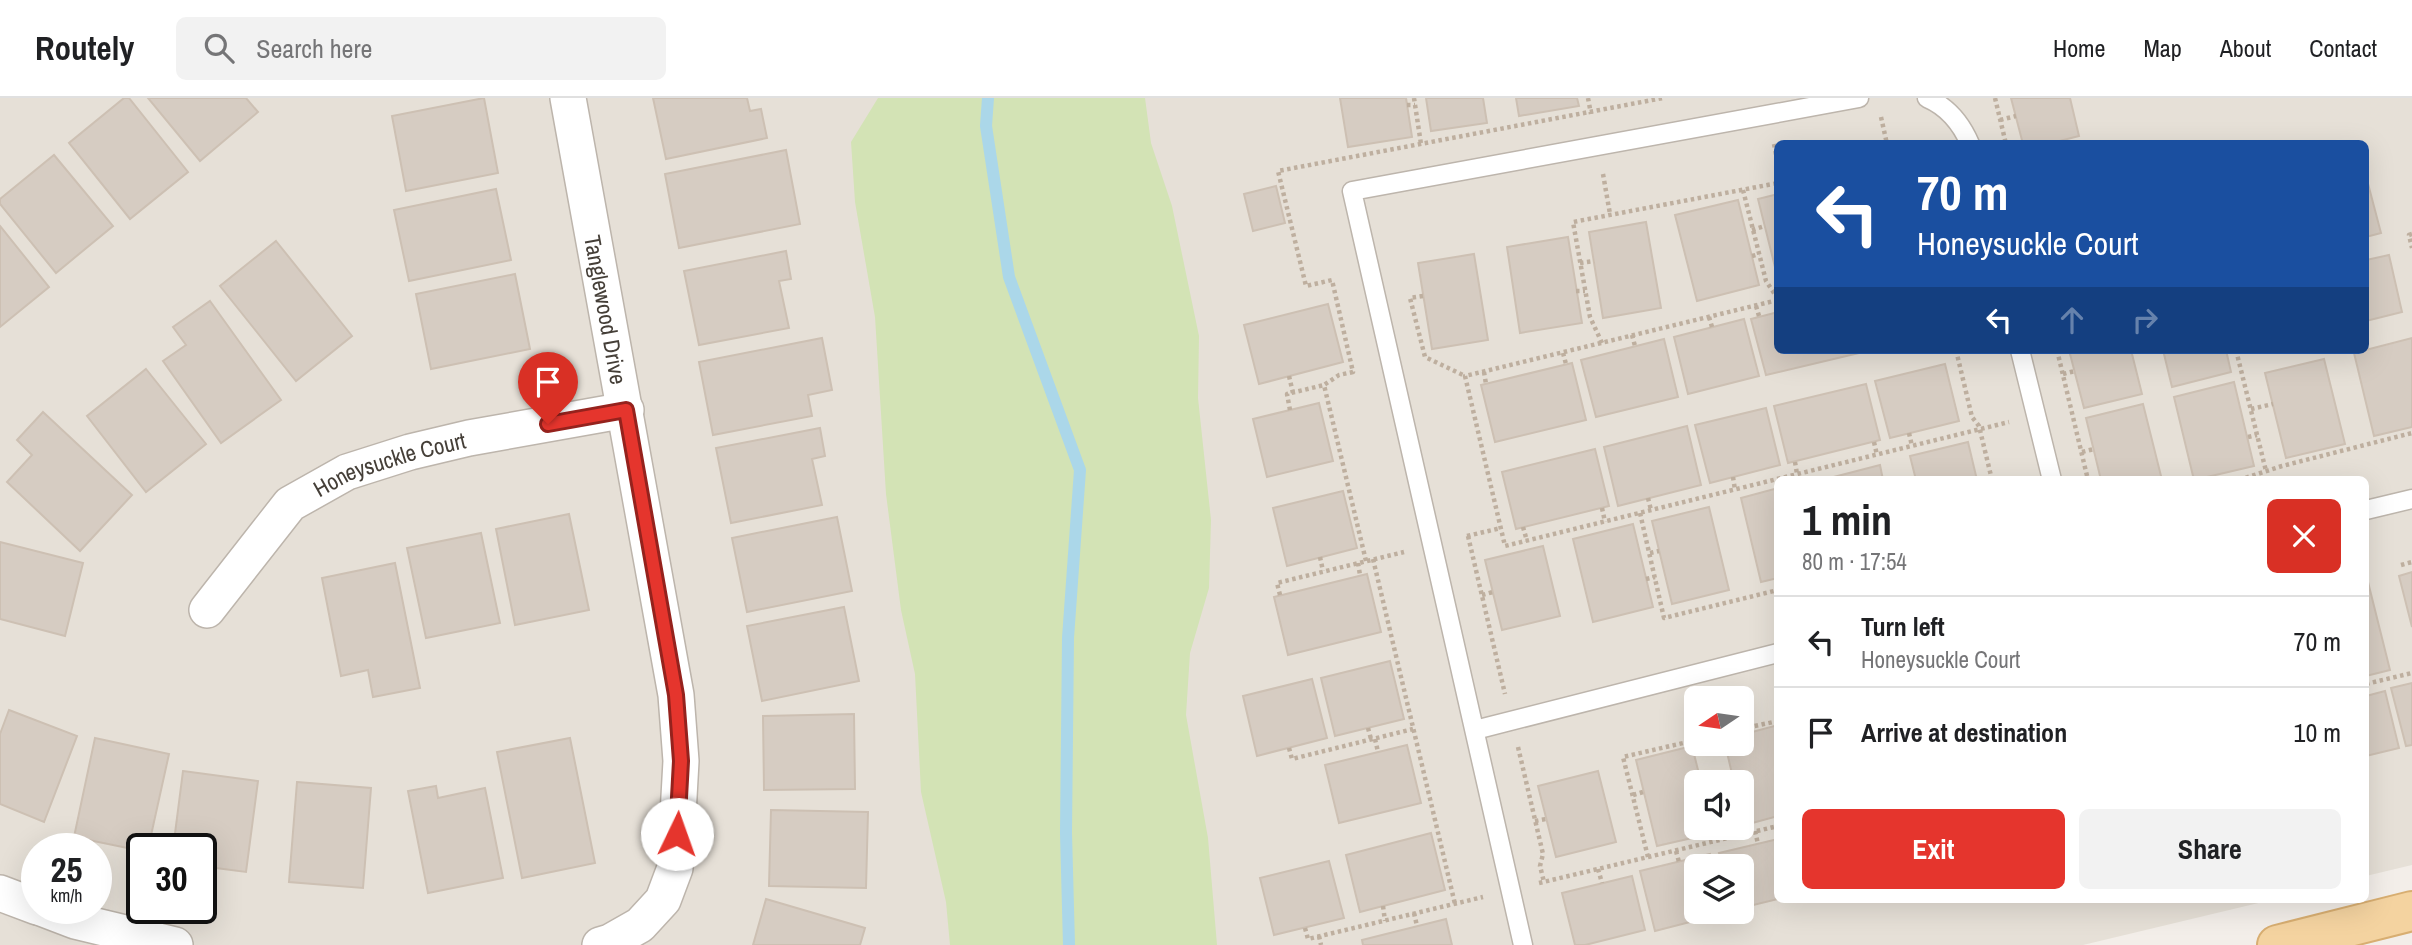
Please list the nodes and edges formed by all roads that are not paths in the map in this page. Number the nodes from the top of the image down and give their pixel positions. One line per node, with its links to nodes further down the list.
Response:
1 (568, 98): 6 (street, Tanglewood Drive)
2 (1859, 98): 12 (lane)
3 (1927, 98): 4 (lane)
4 (1968, 140)
5 (2021, 354): 7 (lane)
6 (626, 410): 10 (street, Honeysuckle Court); 18 (street, Tanglewood Drive)
7 (2051, 476)
8 (2412, 499): 9 (lane)
9 (2369, 509)
10 (207, 610)
11 (1774, 654): 12 (lane)
12 (1475, 730): 19 (lane)
13 (0, 893): 14 (street)
14 (21, 901)
15 (2412, 911): 20 (main road)
16 (88, 924): 17 (street)
17 (175, 945)
18 (600, 945)
19 (1523, 945)
20 (2277, 945)

